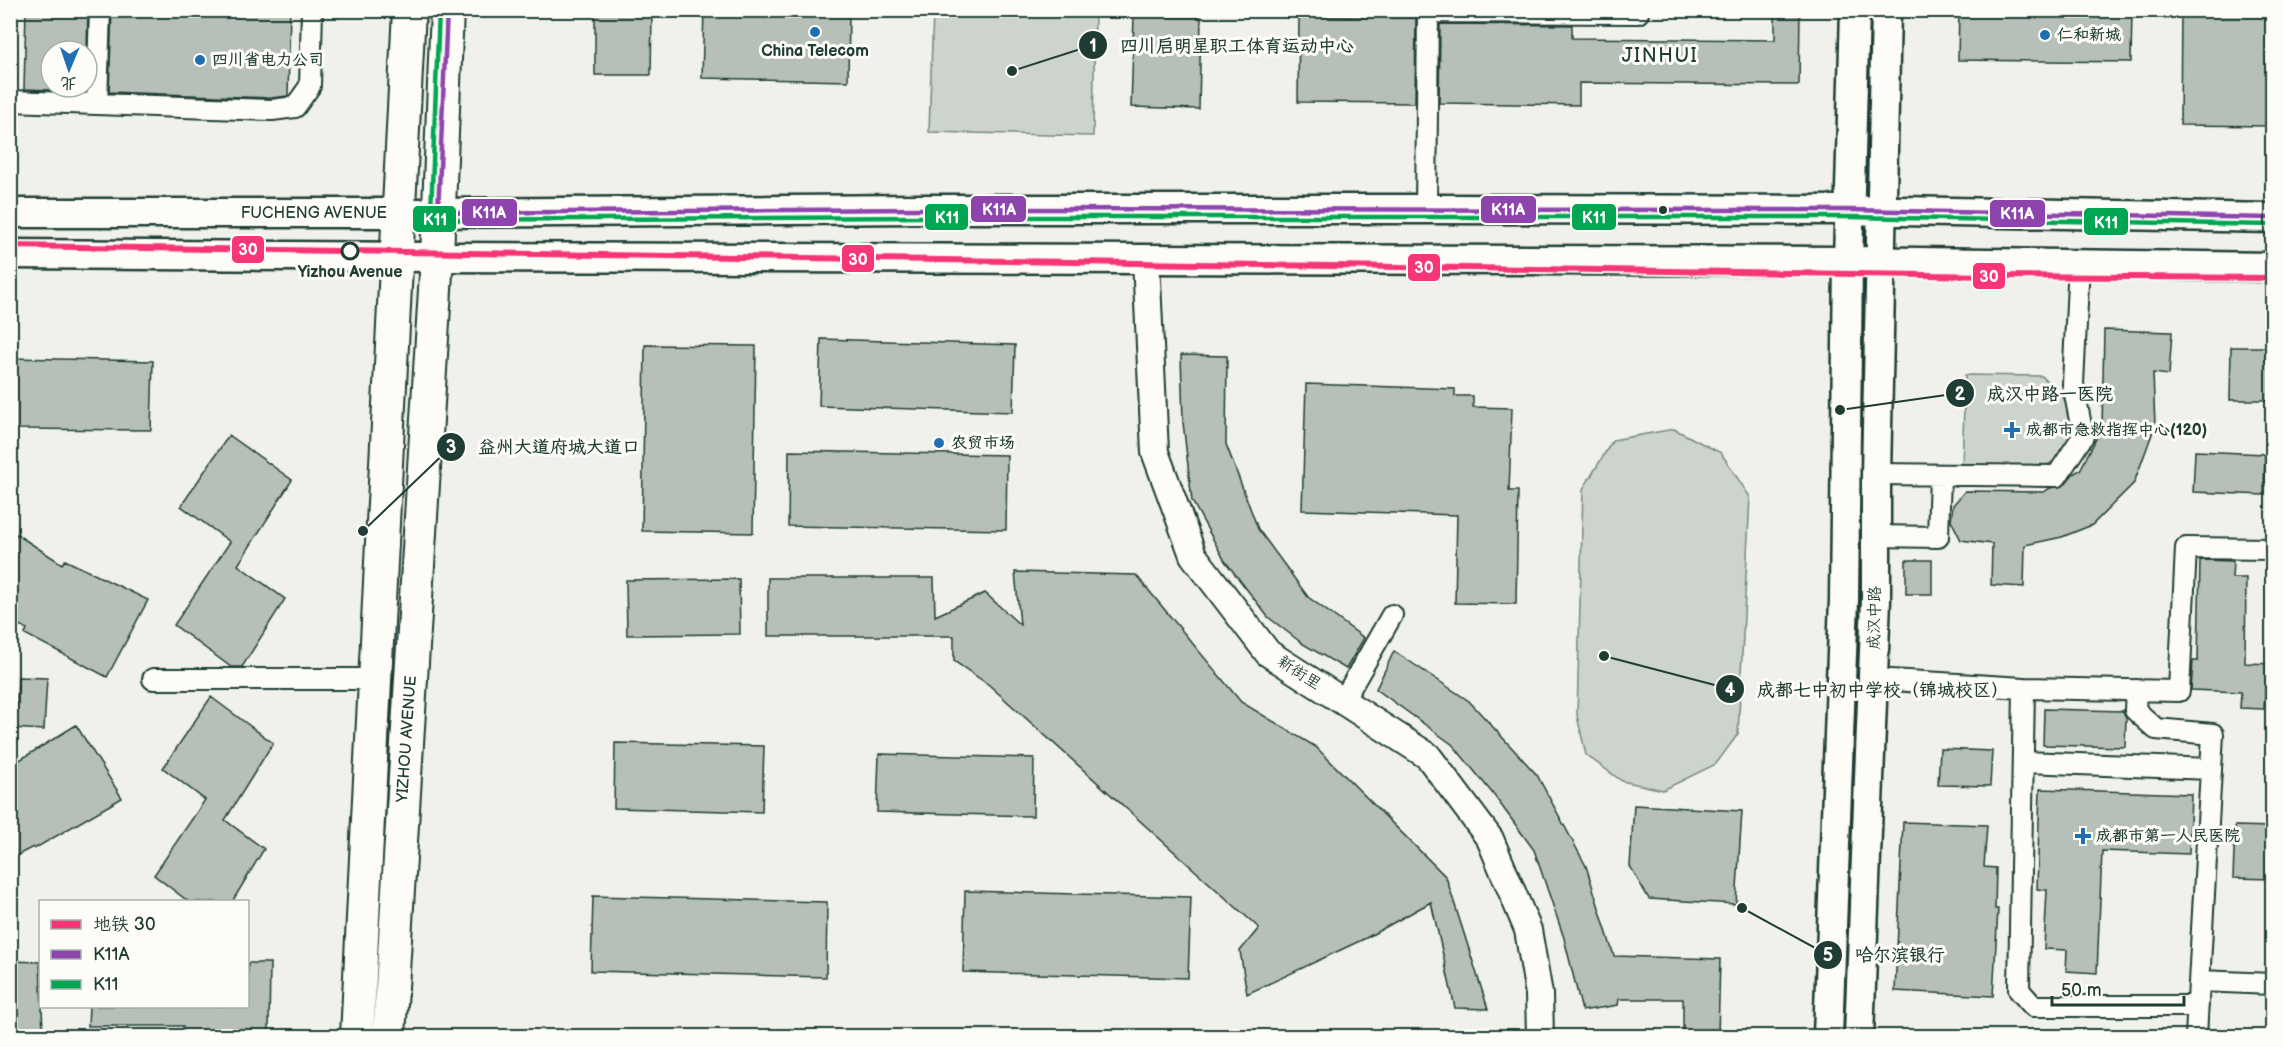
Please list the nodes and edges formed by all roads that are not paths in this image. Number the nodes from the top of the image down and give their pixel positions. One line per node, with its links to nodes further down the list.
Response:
1 (100, 10): 9 (street)
2 (312, 10): 9 (street)
3 (409, 10): 12 (main road)
4 (447, 10): 13 (main road, YIZHOU AVENUE)
5 (1638, 10): 10 (street)
6 (1855, 10): 15 (main road, 成汉中路)
7 (1886, 10): 16 (main road, 成汉中路)
8 (10, 101): 9 (street)
9 (97, 104)
10 (1426, 209): 13 (main road, FUCHENG AVENUE); 15 (main road, FUCHENG AVENUE)
11 (10, 213): 12 (main road, FUCHENG AVENUE)
12 (398, 213): 13 (main road, FUCHENG AVENUE); 18 (main road)
13 (438, 213): 19 (main road, YIZHOU AVENUE)
14 (2272, 218): 16 (main road, FUCHENG AVENUE)
15 (1848, 236): 16 (main road, FUCHENG AVENUE); 16 (main road, FUCHENG AVENUE); 20 (main road, FUCHENG AVENUE); 42 (main road, 成汉中路)
16 (1881, 236): 21 (main road, FUCHENG AVENUE); 23 (main road, 成汉中路)
17 (10, 254): 18 (main road, FUCHENG AVENUE)
18 (396, 257): 19 (main road, FUCHENG AVENUE); 29 (main road)
19 (436, 257): 20 (main road, FUCHENG AVENUE); 40 (main road, YIZHOU AVENUE)
20 (1146, 260): 33 (street, 新街里)
21 (2079, 263): 22 (main road, FUCHENG AVENUE); 24 (street)
22 (2272, 267)
23 (1876, 474): 24 (street); 25 (main road, 成汉中路)
24 (1940, 475): 25 (street)
25 (1876, 536): 30 (main road, 成汉中路)
26 (2272, 549): 32 (street)
27 (1392, 615): 33 (street)
28 (153, 679): 29 (street)
29 (374, 679): 39 (main road)
30 (1874, 680): 31 (street); 43 (main road, 成汉中路)
31 (2024, 688): 32 (street); 34 (street)
32 (2136, 690): 35 (street)
33 (1343, 701): 41 (street, 新街里)
34 (2024, 762): 35 (street); 38 (street)
35 (2211, 769): 36 (street)
36 (2200, 981): 37 (street); 38 (street)
37 (2272, 984)
38 (2198, 1006): 44 (street)
39 (357, 1036)
40 (389, 1036)
41 (1540, 1036)
42 (1828, 1036)
43 (1860, 1036)
44 (2196, 1036)

